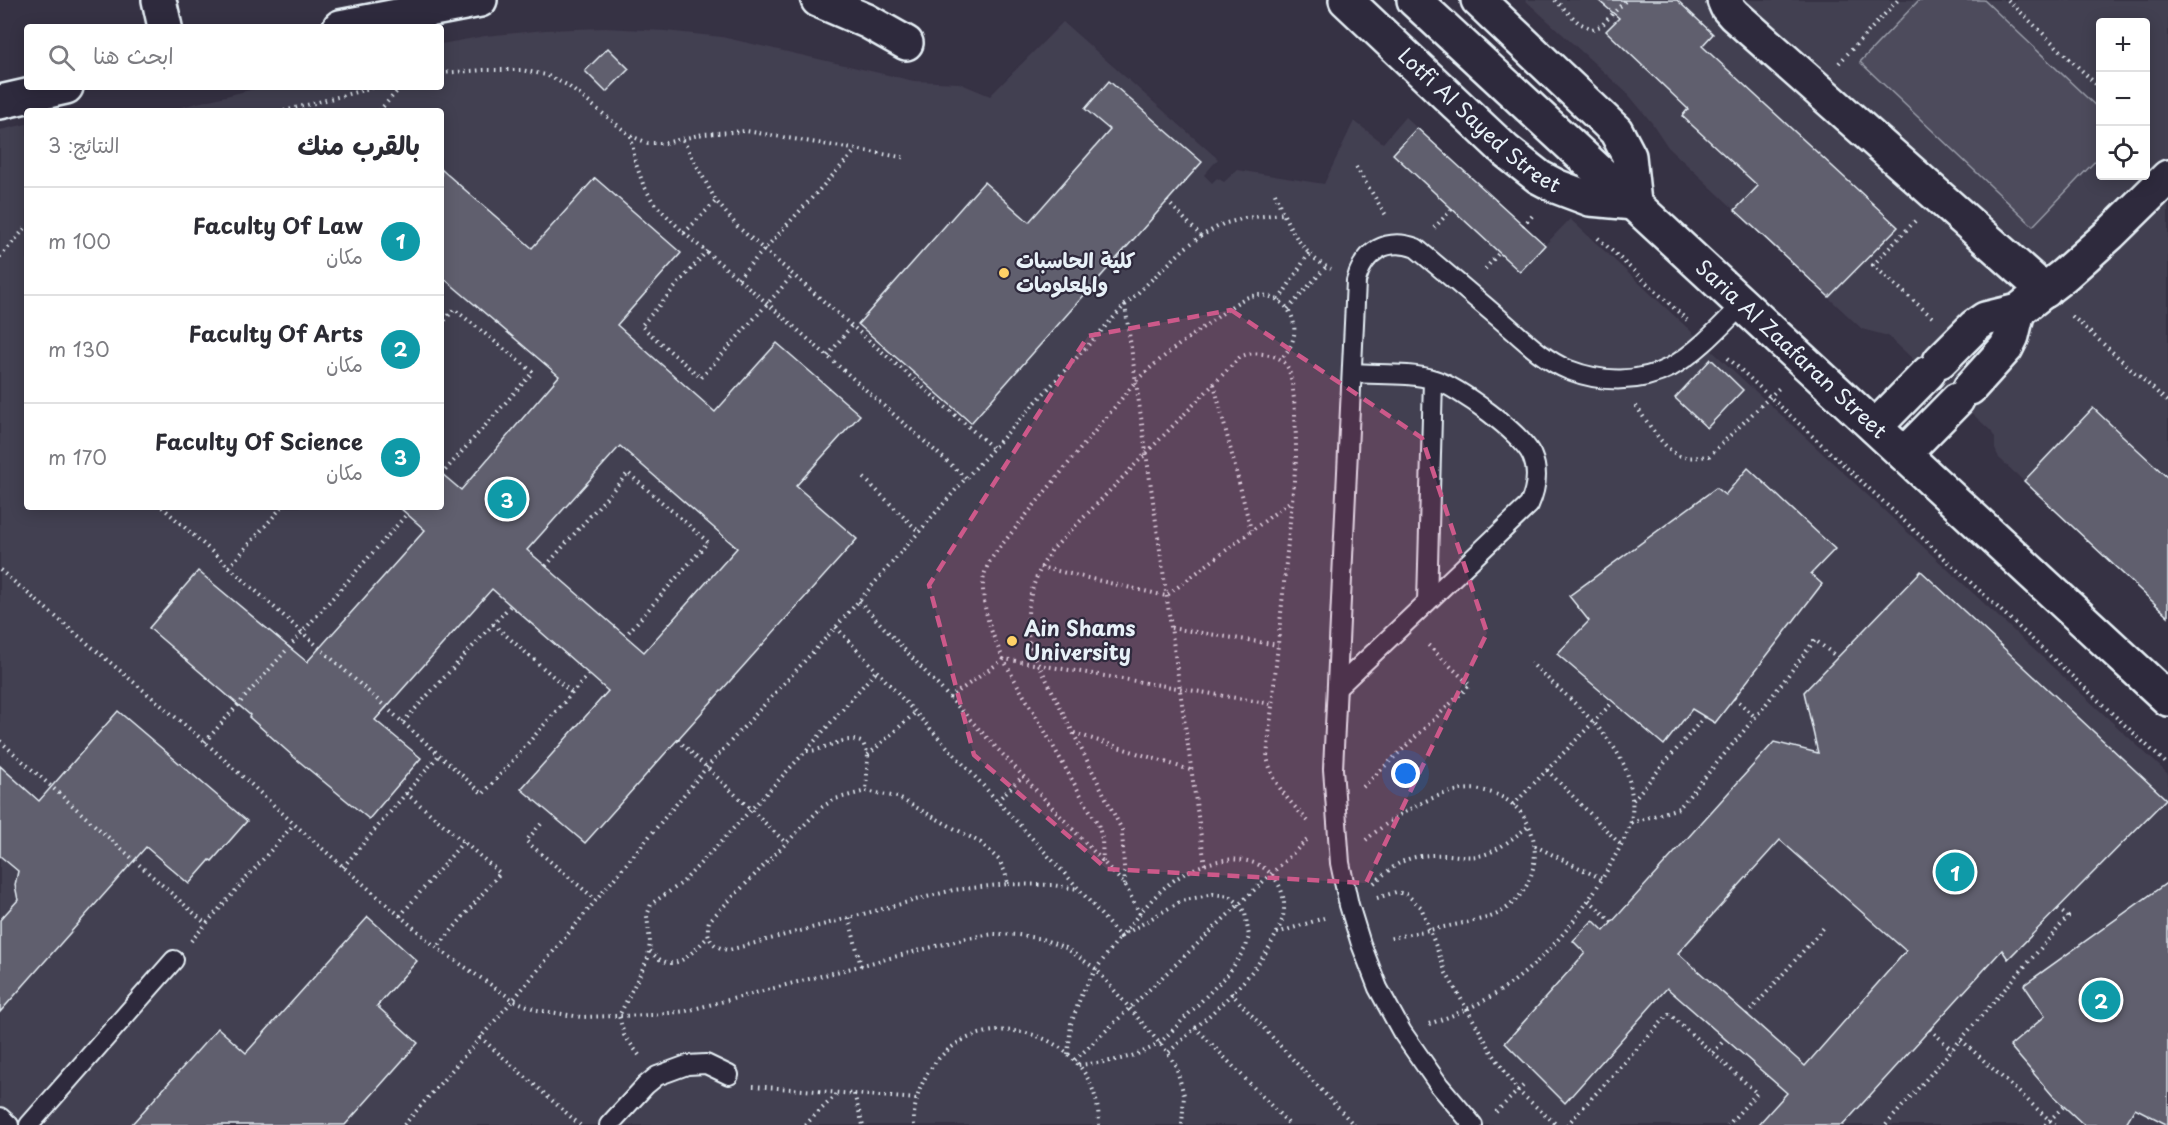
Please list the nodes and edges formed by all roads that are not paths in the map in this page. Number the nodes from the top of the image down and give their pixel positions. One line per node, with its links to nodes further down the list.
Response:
1 (159, 0): 9 (street)
2 (480, 0): 8 (street)
3 (818, 0): 10 (street)
4 (1346, 0): 14 (street, Lotfi Al Sayed Street)
5 (1414, 0): 14 (street, Saria Al Zaafaran Street)
6 (1478, 0): 14 (street)
7 (1724, 0): 15 (street)
8 (357, 16)
9 (164, 24)
10 (906, 43)
11 (53, 90): 12 (street)
12 (0, 102)
13 (2168, 177): 15 (street)
14 (1634, 203): 16 (street, Saria Al Zaafaran Street)
15 (2045, 291): 17 (street)
16 (1743, 304): 18 (lane); 20 (street, Saria Al Zaafaran Street)
17 (2018, 311): 20 (street); 21 (street)
18 (1352, 373): 19 (lane); 23 (lane)
19 (1433, 380): 22 (lane); 22 (lane)
20 (1875, 427): 21 (street, Saria Al Zaafaran Street)
21 (1904, 454): 24 (street, Saria Al Zaafaran Street)
22 (1427, 602): 23 (lane)
23 (1337, 688): 31 (lane)
24 (2168, 699)
25 (174, 960): 29 (lane)
26 (729, 1075): 30 (lane)
27 (0, 1117): 28 (lane)
28 (9, 1125)
29 (29, 1125)
30 (609, 1125)
31 (1473, 1125)

